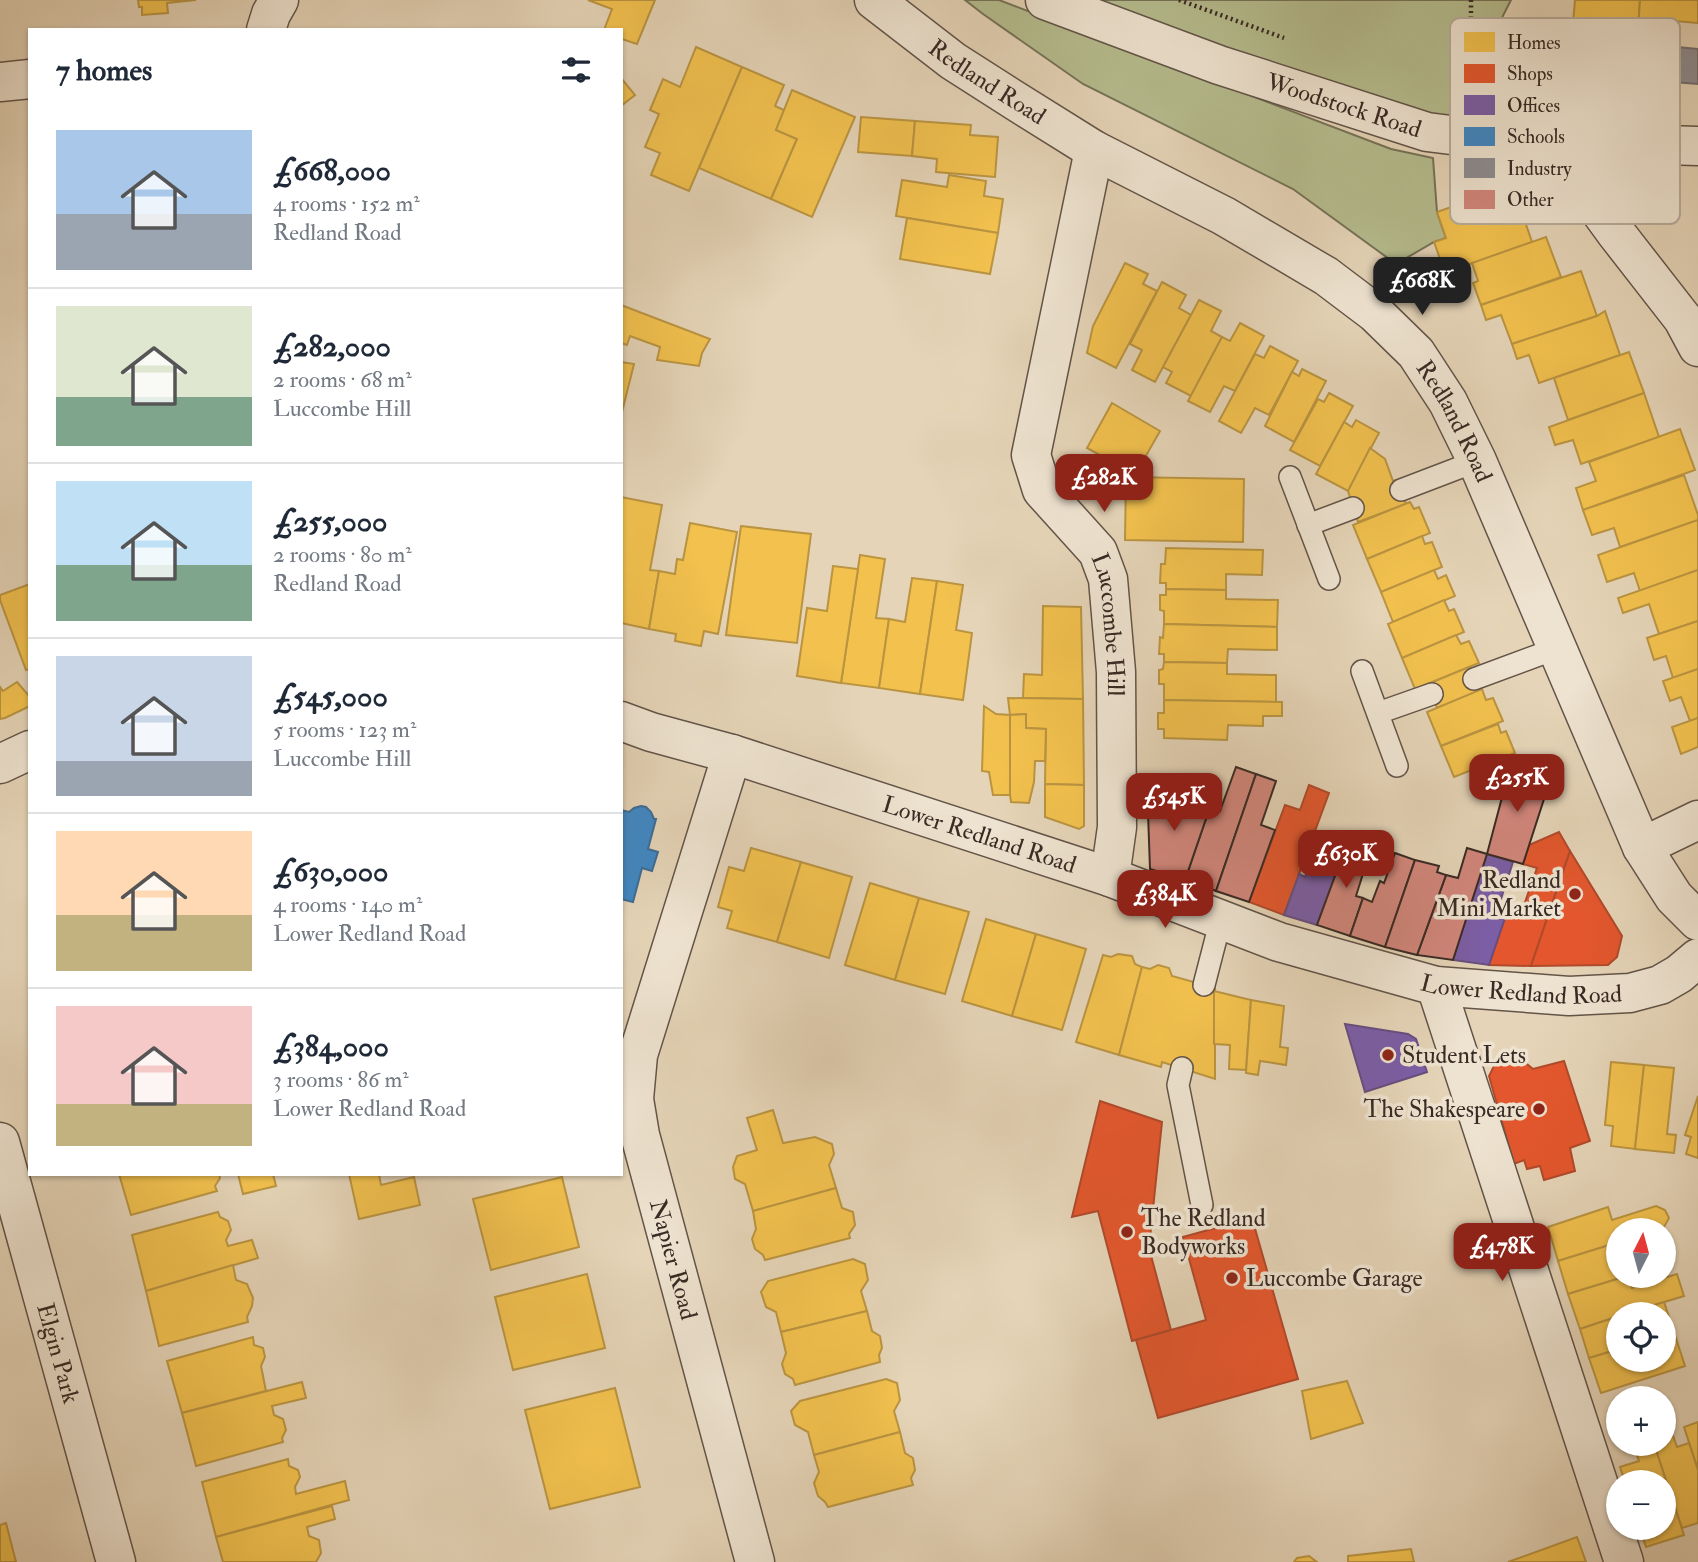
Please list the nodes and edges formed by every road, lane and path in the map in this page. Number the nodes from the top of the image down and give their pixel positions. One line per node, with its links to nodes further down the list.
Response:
1 (279, 0): 6 (street)
2 (874, 0): 12 (street, Redland Road)
3 (1045, 0): 9 (street, Woodstock Road)
4 (1471, 0): 5 (path)
5 (1471, 18)
6 (267, 28)
7 (28, 79): 8 (street)
8 (0, 82)
9 (1450, 135)
10 (1680, 145): 11 (street, Woodstock Road)
11 (1698, 146)
12 (1094, 150): 15 (street, Redland Road); 33 (street, Luccombe Hill)
13 (1609, 224): 14 (street)
14 (1698, 347)
15 (1478, 461): 17 (lane); 21 (street, Redland Road)
16 (1290, 477): 19 (lane)
17 (1401, 490)
18 (1353, 508): 19 (lane)
19 (1308, 525): 20 (lane)
20 (1329, 579)
21 (1558, 648): 23 (lane); 32 (street, Redland Road)
22 (1362, 671): 25 (lane)
23 (1474, 679)
24 (1432, 694): 25 (lane)
25 (1378, 713): 30 (lane)
26 (623, 722): 28 (street, Lower Redland Road)
27 (28, 751): 29 (street)
28 (732, 754): 33 (street, Lower Redland Road); 43 (street, Napier Road)
29 (0, 764)
30 (1397, 766)
31 (1698, 820): 32 (street)
32 (1642, 847): 35 (street, Redland Road)
33 (1110, 877): 34 (street, Lower Redland Road)
34 (1221, 919): 37 (lane); 38 (street, Lower Redland Road)
35 (1698, 921)
36 (1698, 958): 38 (street, Lower Redland Road)
37 (1204, 985)
38 (1436, 986): 44 (street)
39 (1182, 1068): 41 (lane)
40 (0, 1142): 42 (street, Elgin Park)
41 (1202, 1205)
42 (116, 1562)
43 (755, 1562)
44 (1624, 1562)

